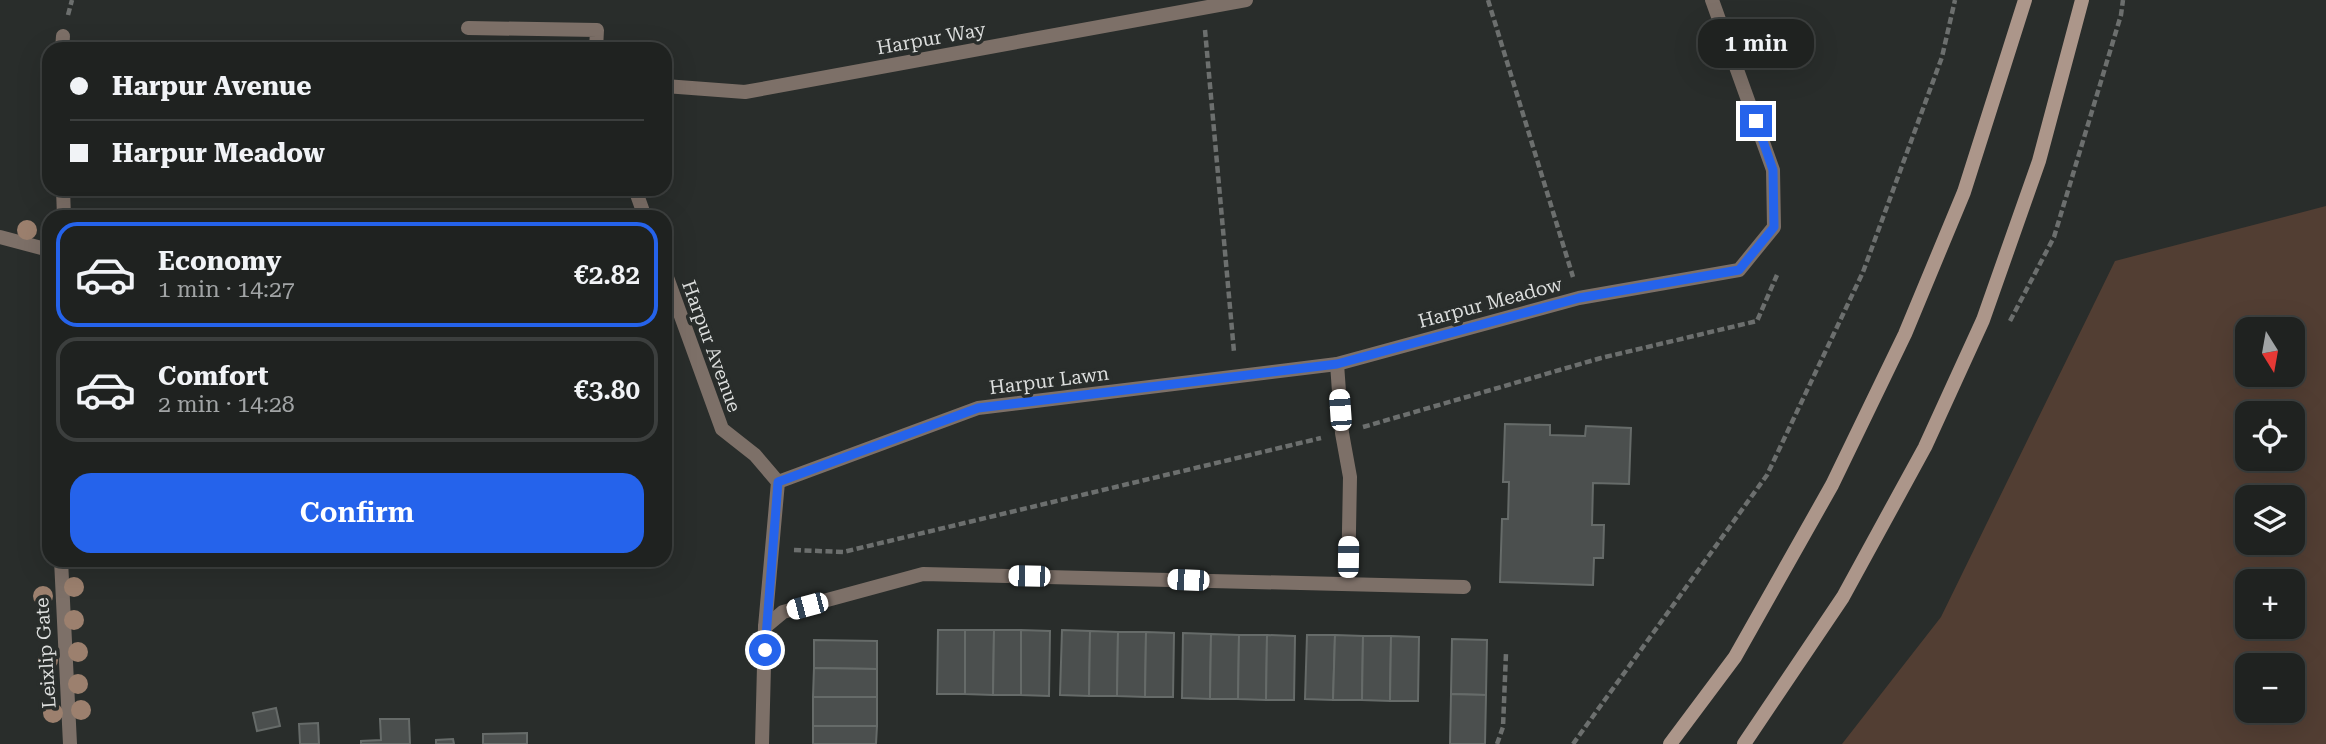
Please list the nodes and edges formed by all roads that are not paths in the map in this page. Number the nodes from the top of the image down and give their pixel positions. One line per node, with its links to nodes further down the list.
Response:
1 (1246, 0): 7 (street, Harpur Way)
2 (1712, 0): 11 (street, Harpur Meadow)
3 (2025, 0): 19 (main road)
4 (2081, 0): 20 (main road)
5 (468, 28): 6 (street)
6 (596, 42)
7 (672, 87)
8 (0, 237): 9 (street)
9 (42, 248)
10 (672, 291): 12 (street, Harpur Avenue)
11 (1337, 364): 12 (street, Harpur Lawn); 14 (street)
12 (778, 482): 16 (street)
13 (61, 567): 17 (street, Leixlip Gate)
14 (1348, 584): 15 (street); 16 (street)
15 (1464, 587)
16 (765, 627): 18 (street)
17 (70, 744)
18 (762, 744)
19 (1670, 744)
20 (1744, 744)

